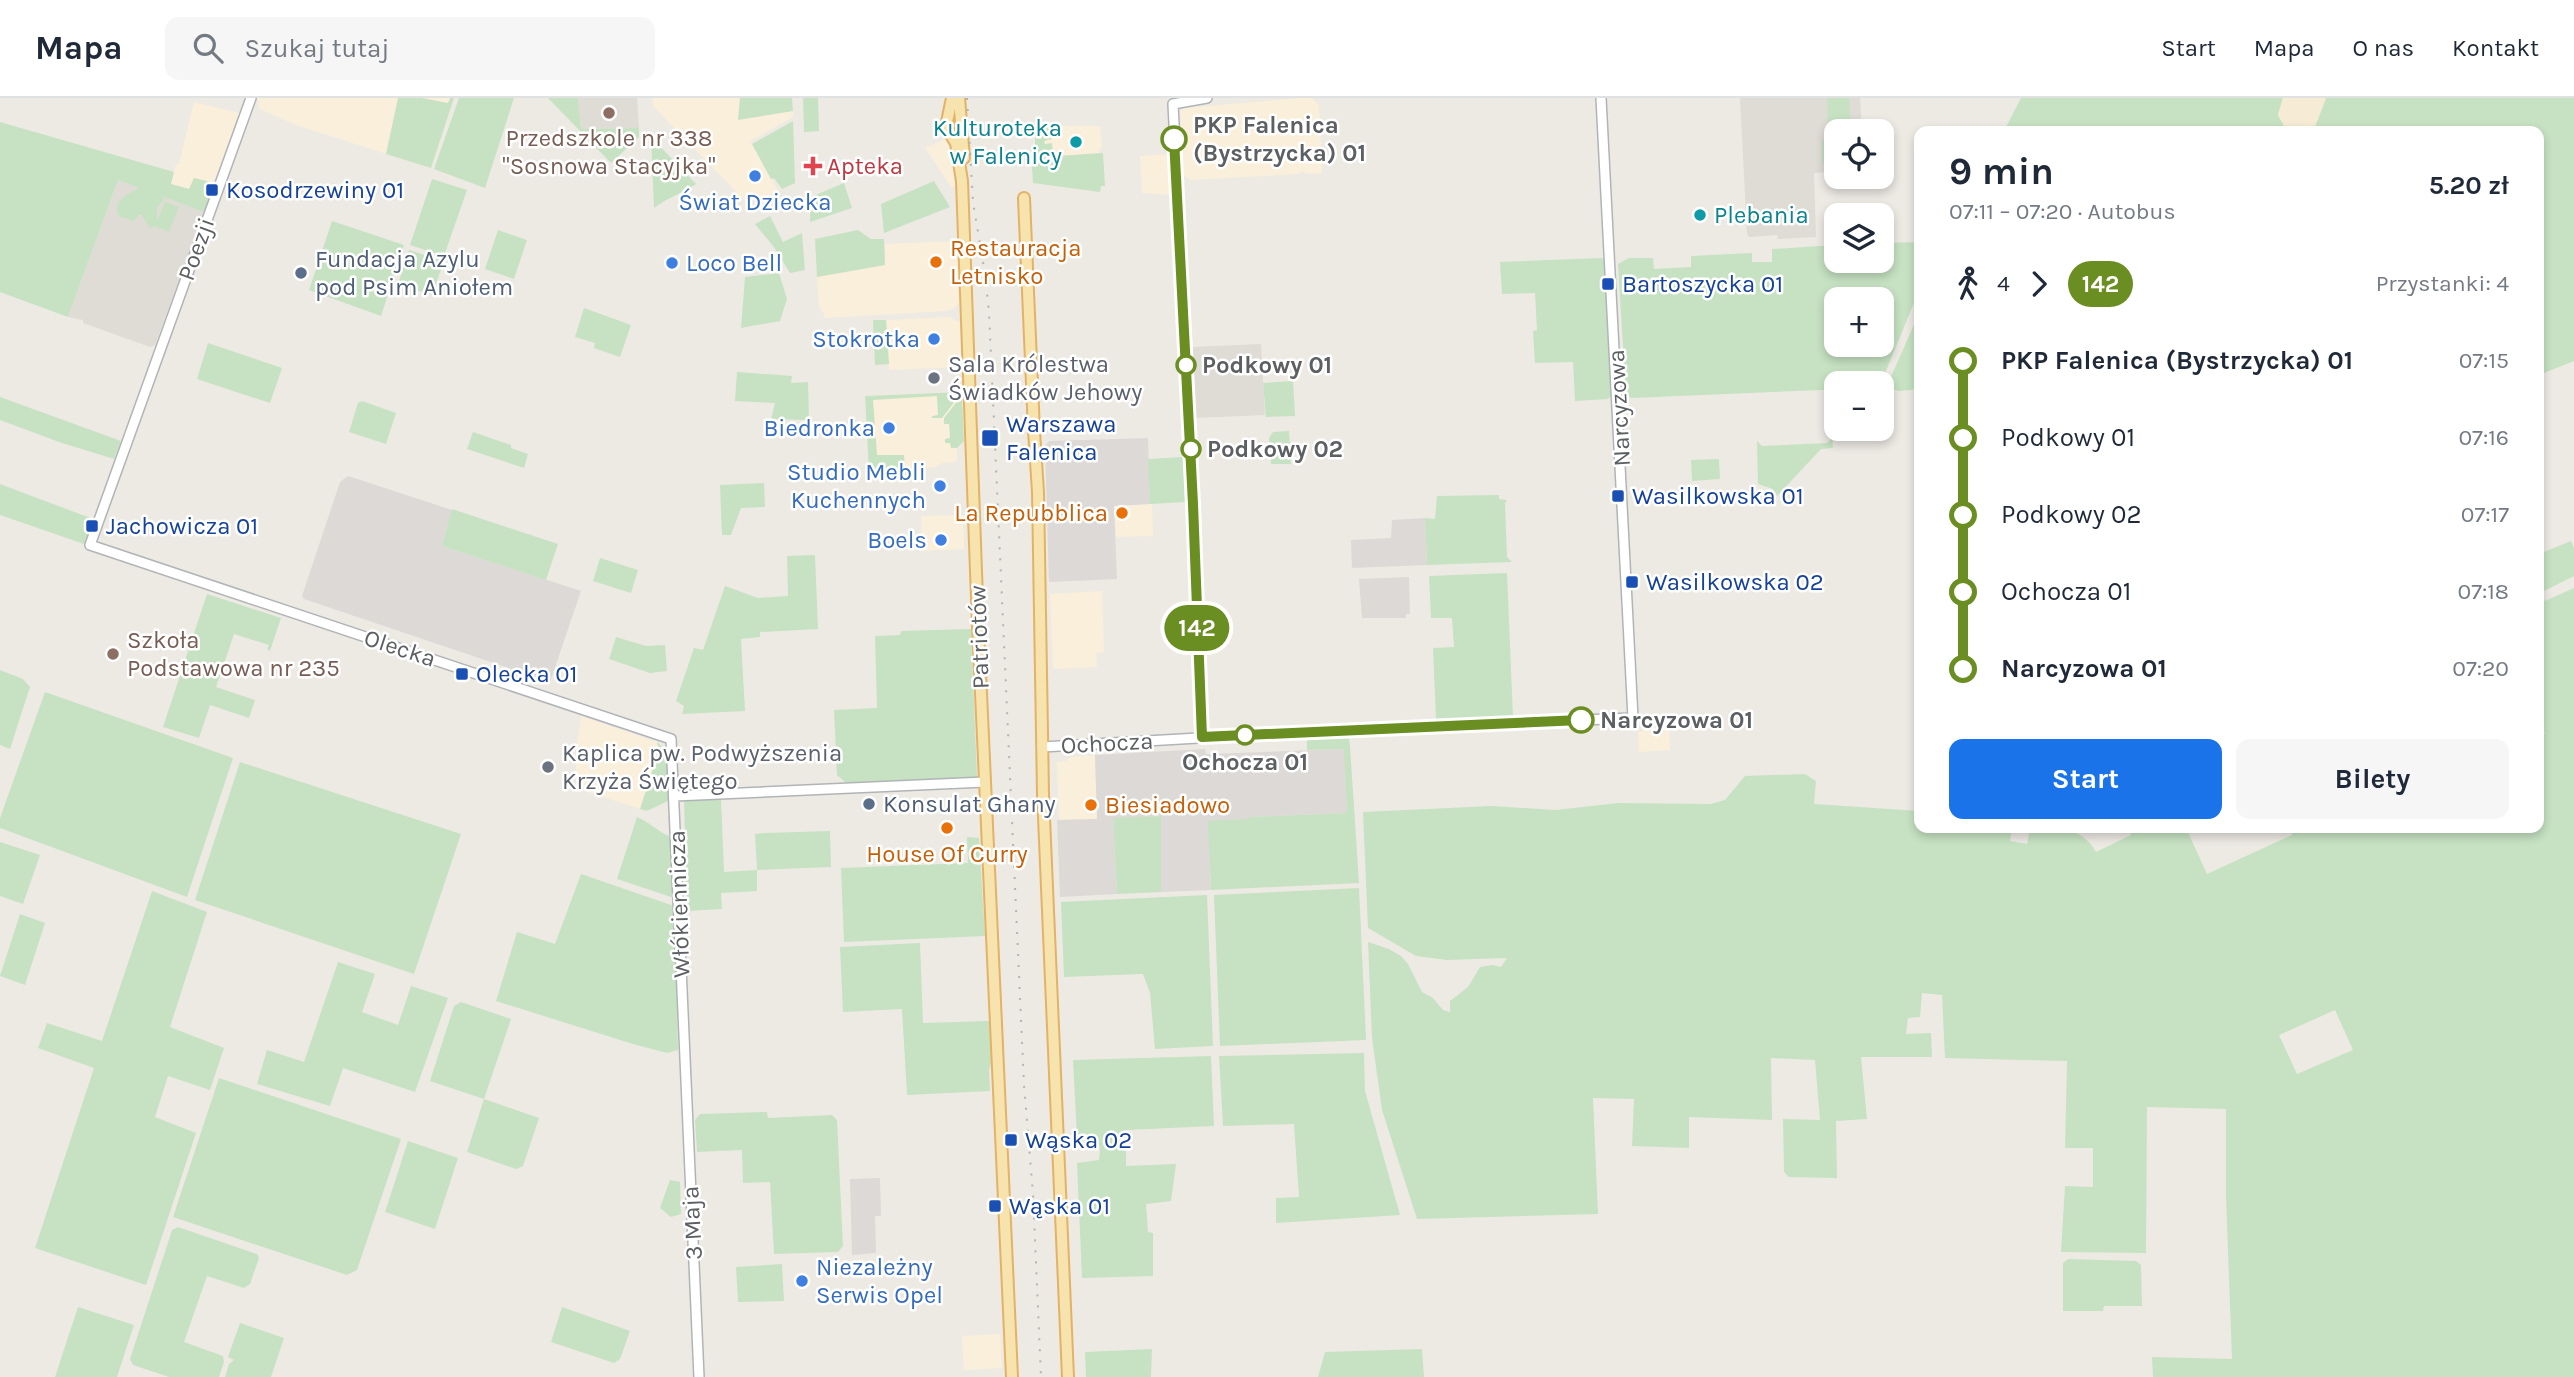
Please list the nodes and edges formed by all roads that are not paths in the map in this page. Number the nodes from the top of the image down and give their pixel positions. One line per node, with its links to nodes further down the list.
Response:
1 (251, 98): 10 (street, Poezji)
2 (952, 98): 7 (main road)
3 (959, 98): 6 (main road)
4 (1207, 98): 12 (street)
5 (1601, 98): 11 (street, Narcyzowa)
6 (961, 117): 7 (main road); 8 (main road)
7 (948, 120): 8 (main road)
8 (958, 134): 15 (main road, Patriotów)
9 (1024, 198): 14 (main road)
10 (90, 545): 13 (street, Olecka)
11 (1633, 718): 12 (street, Ochocza)
12 (1202, 737): 14 (street, Ochocza)
13 (671, 739): 16 (street, Włókiennicza)
14 (1042, 747): 20 (main road)
15 (985, 782): 16 (street); 19 (main road, Patriotów)
16 (675, 796): 17 (street, Włókiennicza)
17 (685, 1070): 18 (street, 3 Maja)
18 (699, 1377)
19 (1012, 1377)
20 (1068, 1377)

